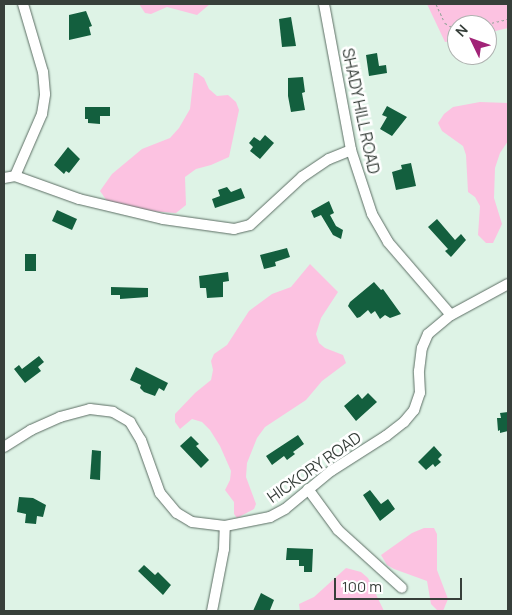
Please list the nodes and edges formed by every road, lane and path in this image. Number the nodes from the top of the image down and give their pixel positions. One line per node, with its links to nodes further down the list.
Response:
1 (23, 4): 6 (street)
2 (324, 4): 5 (street, SHADY HILL ROAD)
3 (436, 4): 4 (path)
4 (447, 24)
5 (351, 150): 6 (street); 9 (street, SHADY HILL ROAD)
6 (15, 176): 7 (street)
7 (4, 178)
8 (508, 284): 9 (street, HICKORY ROAD)
9 (451, 316): 11 (street, HICKORY ROAD)
10 (4, 447): 12 (street, HICKORY ROAD)
11 (308, 489): 12 (street, HICKORY ROAD); 13 (street)
12 (225, 526): 14 (street)
13 (402, 588)
14 (212, 611)

